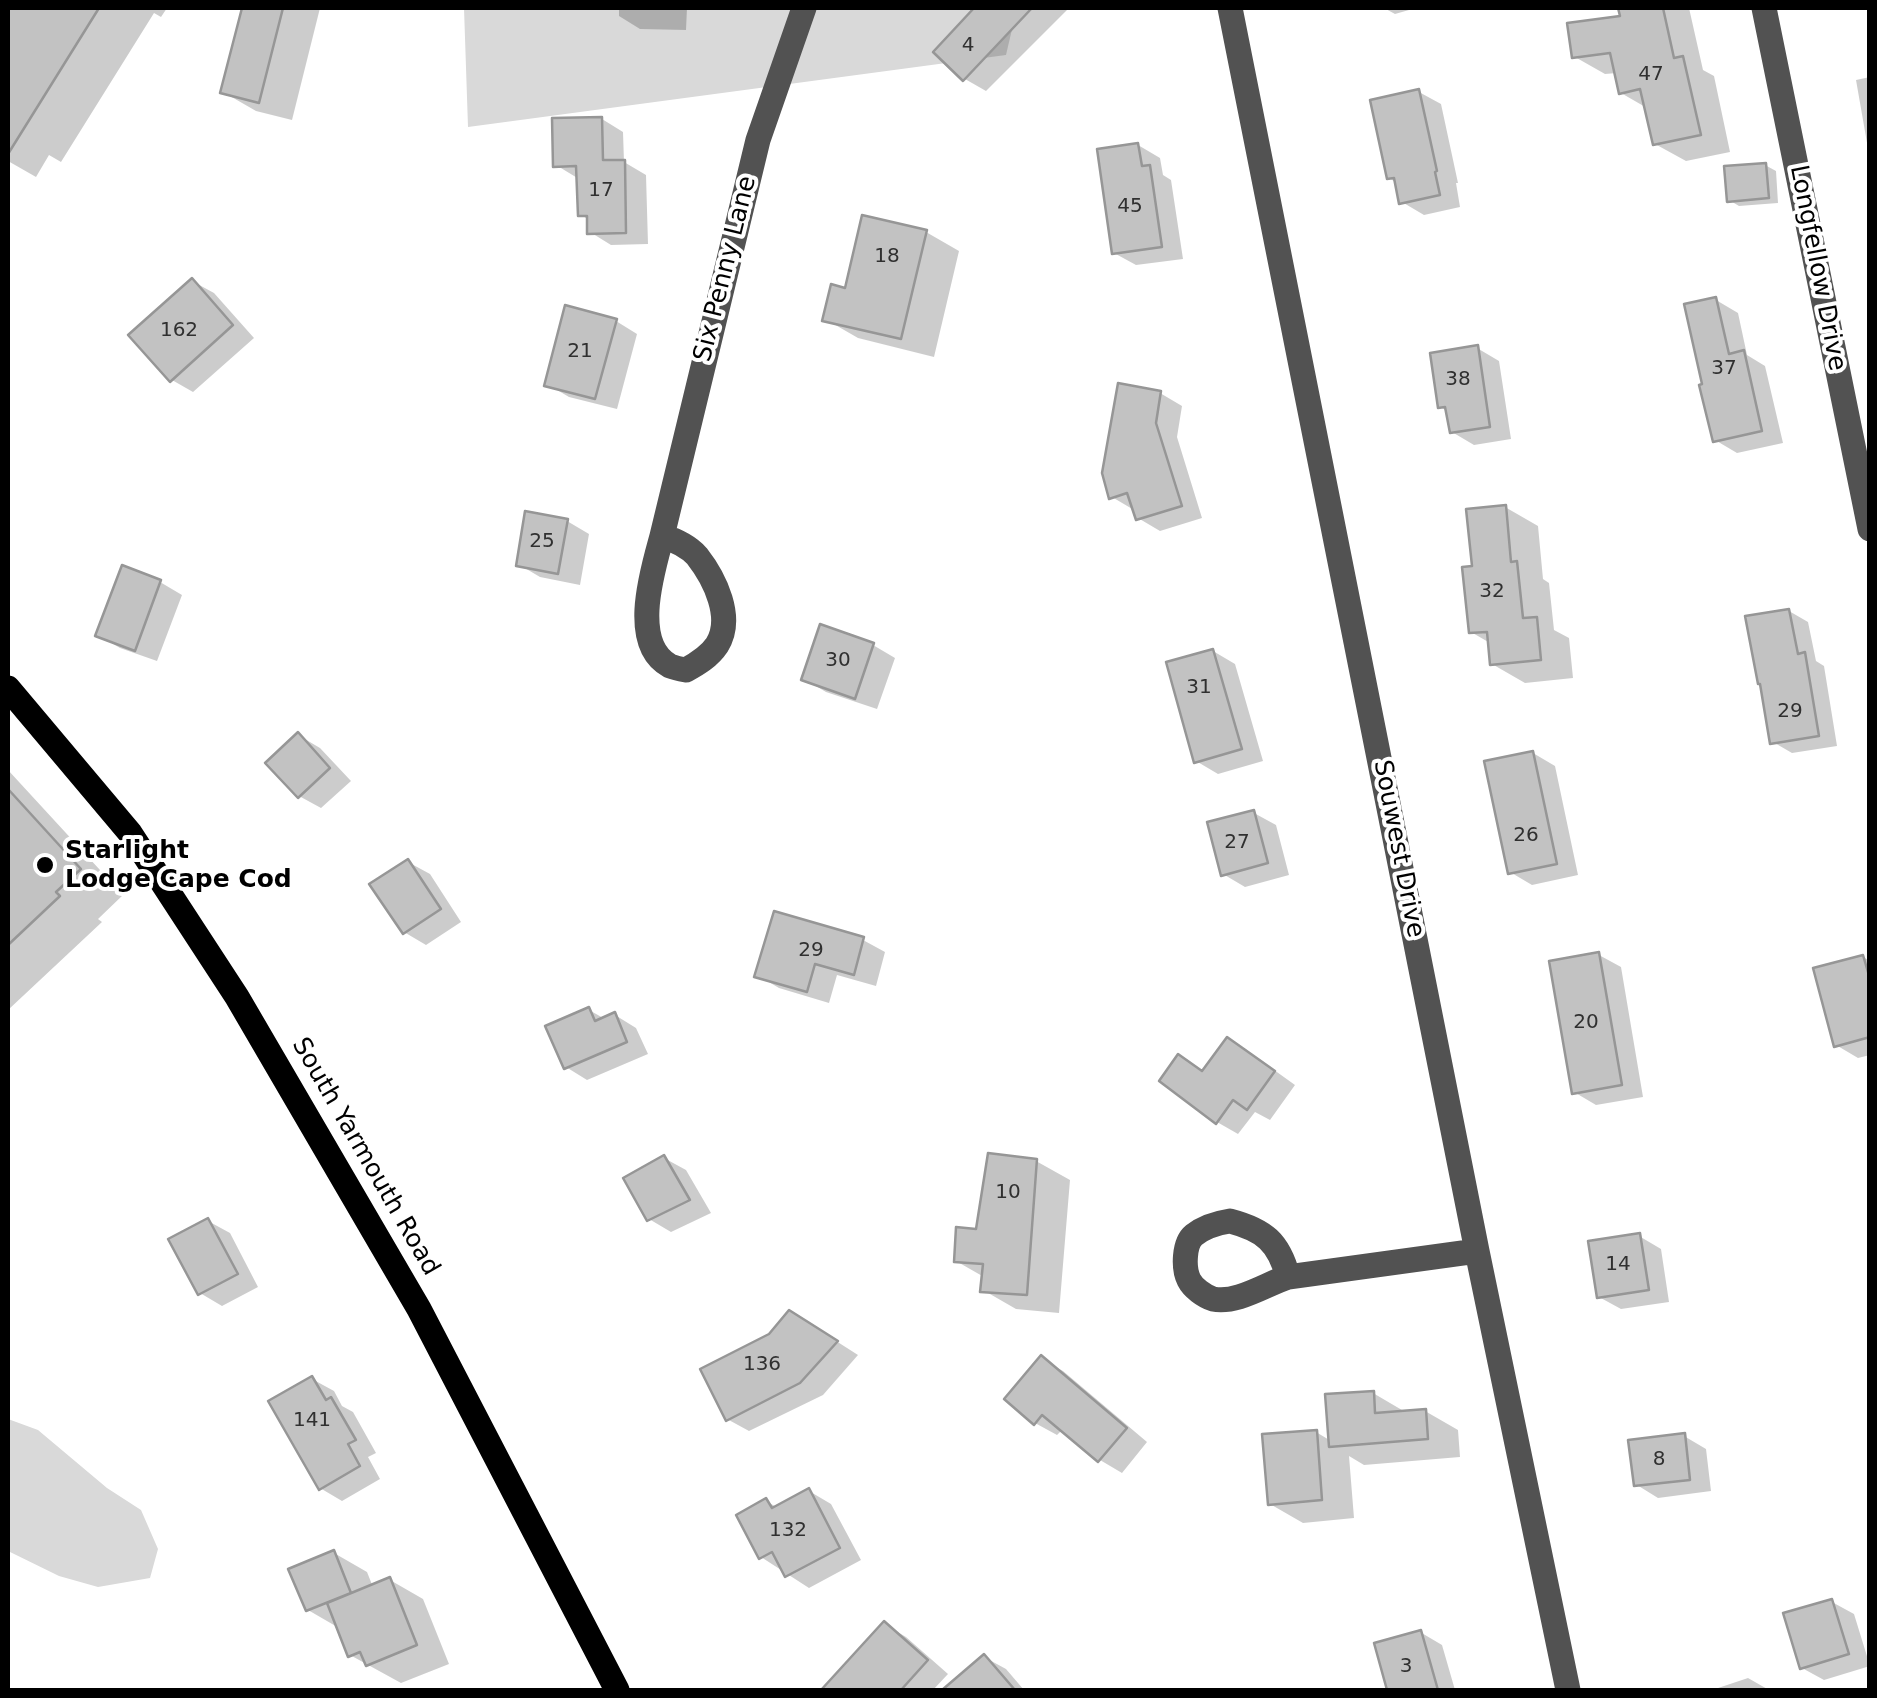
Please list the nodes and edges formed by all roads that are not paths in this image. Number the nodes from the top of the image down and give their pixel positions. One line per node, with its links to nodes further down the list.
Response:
1 (804, 8): 5 (street, Six Penny Lane)
2 (1230, 8): 7 (street, Souwest Drive)
3 (1764, 8): 4 (street, Longfellow Drive)
4 (1870, 529)
5 (662, 536): 5 (street, Six Penny Lane)
6 (8, 688): 9 (main road, South Yarmouth Road)
7 (1477, 1250): 8 (street); 10 (street, Souwest Drive)
8 (1288, 1277)
9 (617, 1690)
10 (1568, 1690)

